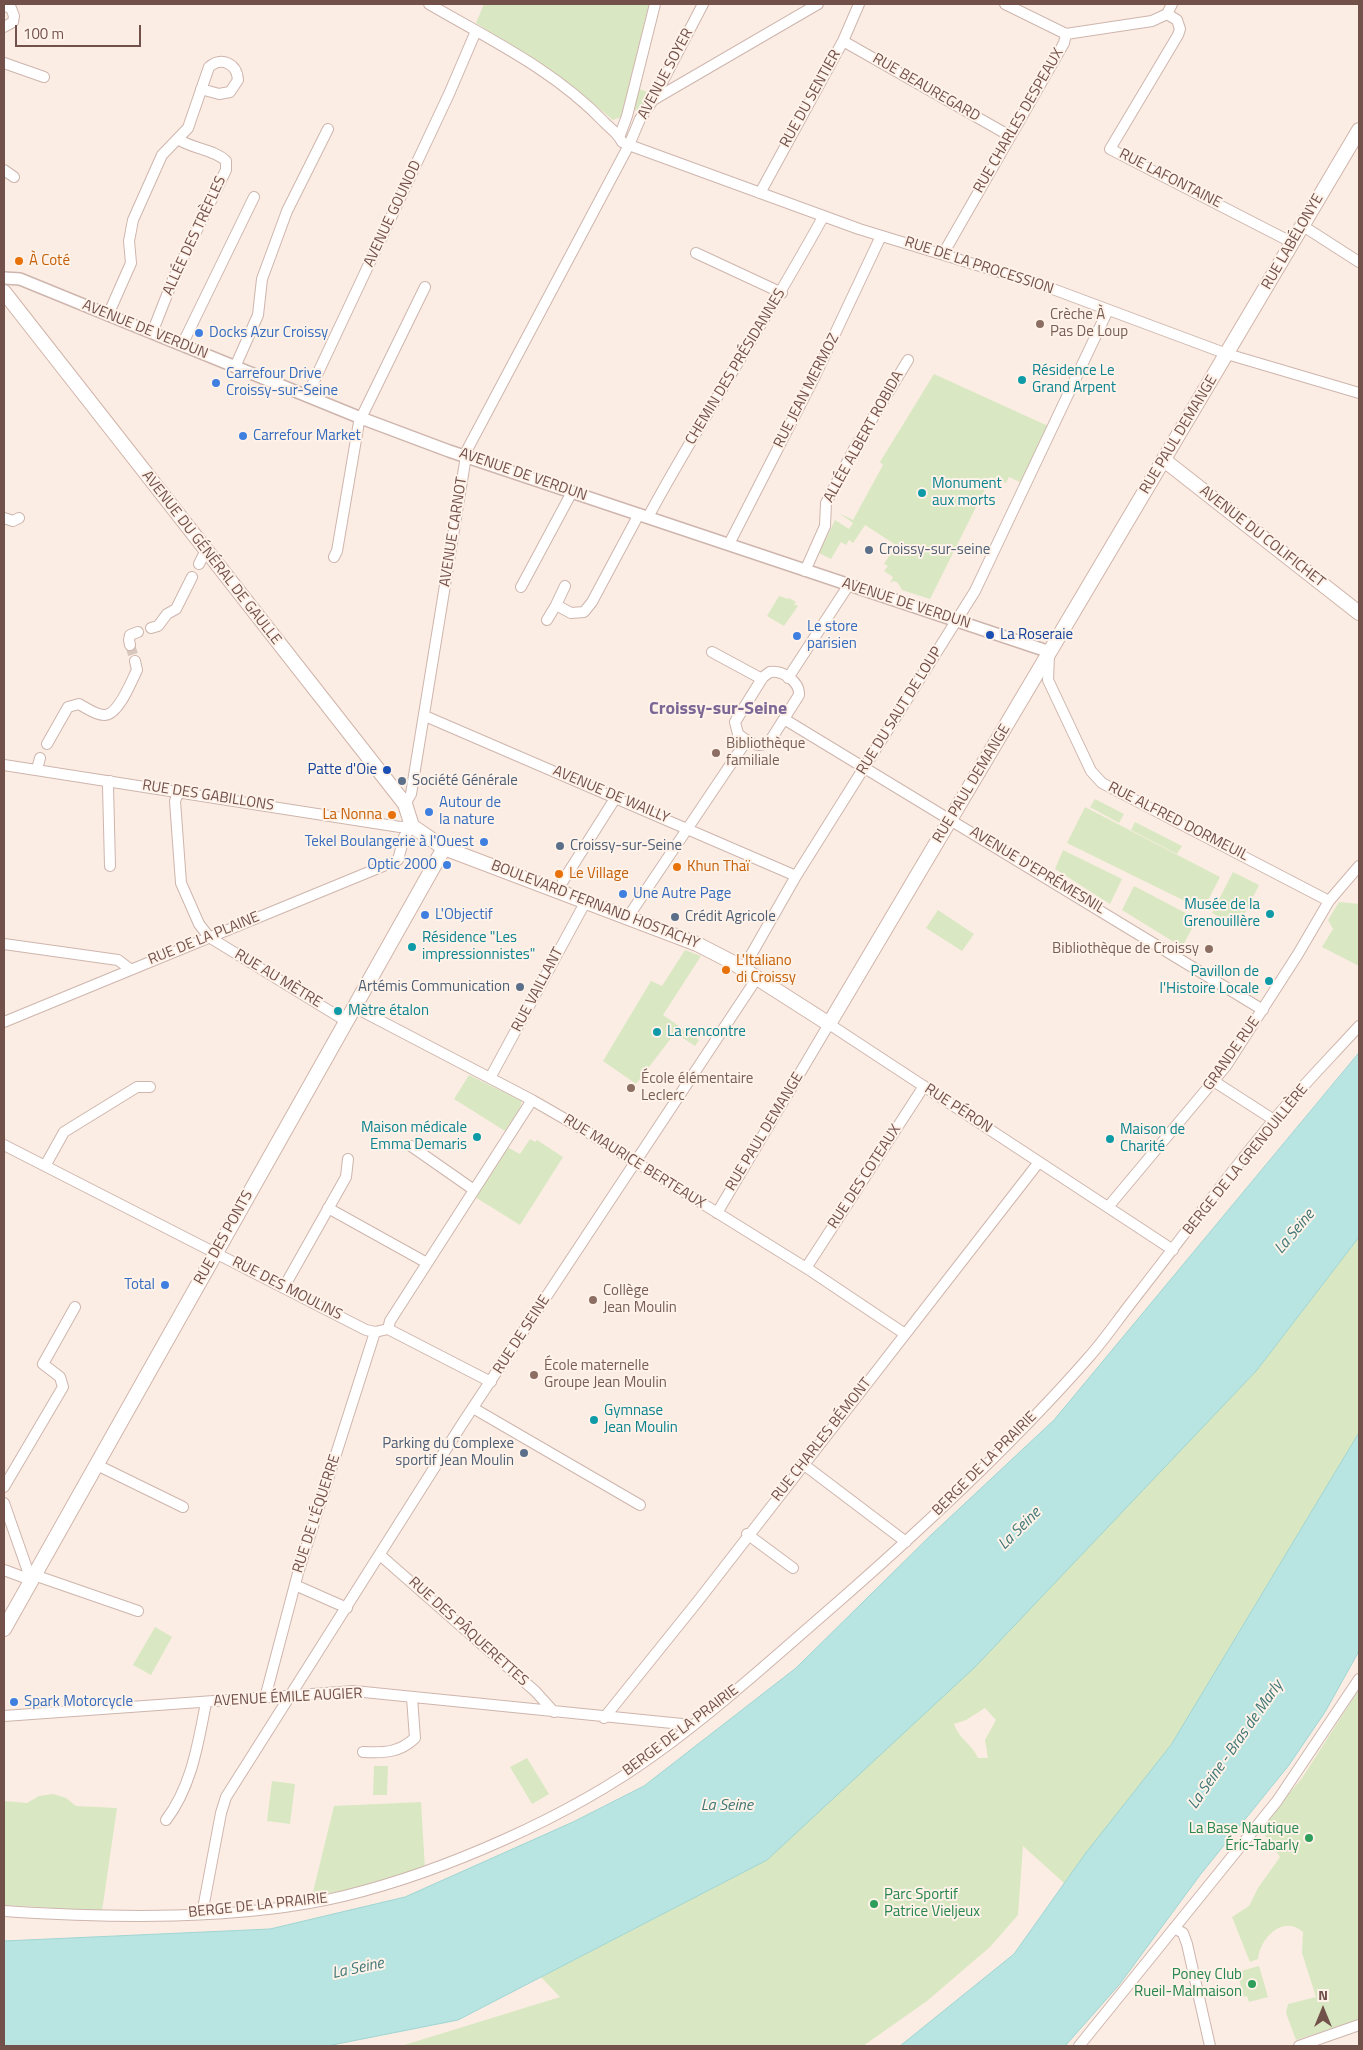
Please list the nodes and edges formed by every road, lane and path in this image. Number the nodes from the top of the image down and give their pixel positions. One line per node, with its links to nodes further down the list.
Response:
1 (429, 4): 11 (street)
2 (655, 4): 18 (street)
3 (702, 4): 17 (street, AVENUE SOYER)
4 (818, 4): 17 (street)
5 (859, 4): 13 (street, RUE DU SENTIER)
6 (1005, 4): 12 (street)
7 (1172, 4): 9 (street)
8 (4, 6): 10 (street)
9 (1167, 14): 12 (street, RUE CHARLES DESPEAUX); 33 (street, RUE LAFONTAINE)
10 (4, 27)
11 (476, 31): 22 (street); 49 (street, AVENUE GOUNOD)
12 (1066, 34): 23 (street, RUE CHARLES DESPEAUX)
13 (843, 40): 23 (street, RUE BEAUREGARD); 28 (street, RUE DU SENTIER)
14 (4, 63): 15 (street)
15 (44, 77)
16 (201, 89): 24 (street)
17 (653, 100): 19 (street, AVENUE SOYER)
18 (627, 116): 19 (street); 22 (street)
19 (640, 119): 25 (street, AVENUE SOYER)
20 (328, 129): 47 (street)
21 (1359, 130): 31 (main road, RUE LABÉLONYE)
22 (620, 135): 25 (street)
23 (1010, 136): 35 (street, RUE CHARLES DESPEAUX)
24 (178, 139): 42 (street); 43 (street, ALLÉE DES TRÈFLES)
25 (629, 145): 28 (street, RUE DE LA PROCESSION); 51 (street, AVENUE CARNOT)
26 (4, 170): 27 (street)
27 (14, 177)
28 (760, 193): 30 (street, RUE DE LA PROCESSION)
29 (254, 197): 44 (street)
30 (823, 216): 32 (street, RUE DE LA PROCESSION); 40 (street, CHEMIN DES PRÉSIDANNES)
31 (1303, 226): 33 (main road, RUE LABÉLONYE); 36 (street)
32 (881, 236): 35 (street, RUE DE LA PROCESSION); 57 (street, RUE JEAN MERMOZ)
33 (1292, 243): 45 (main road, RUE LABÉLONYE)
34 (696, 253): 40 (street)
35 (943, 254): 41 (street, RUE DE LA PROCESSION)
36 (1359, 262)
37 (4, 278): 42 (street, AVENUE DE VERDUN)
38 (425, 288): 50 (street)
39 (4, 292): 58 (main road, AVENUE DU GÉNÉRAL DE GAULLE)
40 (782, 293): 54 (street, CHEMIN DES PRÉSIDANNES)
41 (1108, 310): 45 (street, RUE DE LA PROCESSION); 69 (street, RUE DU SAUT DE LOUP)
42 (108, 315): 43 (street, AVENUE DE VERDUN)
43 (152, 333): 44 (street, AVENUE DE VERDUN)
44 (182, 345): 47 (street, AVENUE DE VERDUN)
45 (1227, 354): 48 (street, RUE DE LA PROCESSION); 52 (main road, RUE PAUL DEMANGE)
46 (908, 360): 61 (street, ALLÉE ALBERT ROBIDA)
47 (235, 367): 49 (street, AVENUE DE VERDUN)
48 (1359, 393)
49 (307, 396): 50 (street, AVENUE DE VERDUN)
50 (361, 418): 51 (street, AVENUE DE VERDUN); 59 (street)
51 (466, 456): 53 (street, AVENUE DE VERDUN); 78 (street, AVENUE CARNOT)
52 (1164, 460): 67 (main road, AVENUE DU COLIFICHET); 74 (main road, RUE PAUL DEMANGE)
53 (572, 492): 54 (street, AVENUE DE VERDUN); 65 (street)
54 (644, 516): 57 (street, AVENUE DE VERDUN); 66 (street, CHEMIN DES PRÉSIDANNES)
55 (4, 518): 56 (street)
56 (19, 518)
57 (729, 544): 61 (street, AVENUE DE VERDUN)
58 (206, 550): 60 (street); 89 (main road, AVENUE DU GÉNÉRAL DE GAULLE)
59 (334, 557)
60 (199, 564)
61 (805, 571): 64 (street, AVENUE DE VERDUN)
62 (192, 577): 70 (street)
63 (565, 586): 66 (street)
64 (848, 586): 69 (street, AVENUE DE VERDUN); 76 (street)
65 (521, 587)
66 (556, 605): 68 (street)
67 (1359, 612)
68 (547, 620)
69 (957, 620): 74 (street, AVENUE DE VERDUN); 84 (street, RUE DU SAUT DE LOUP)
70 (151, 628)
71 (138, 632): 72 (street)
72 (130, 645)
73 (709, 651): 77 (street)
74 (1050, 652): 90 (main road, RUE PAUL DEMANGE); 99 (street, RUE ALFRED DORMEUIL)
75 (135, 661): 81 (street)
76 (788, 678): 77 (street); 79 (street)
77 (762, 679): 80 (street)
78 (425, 716): 88 (street, AVENUE DE WAILLY); 89 (street, AVENUE CARNOT)
79 (784, 719): 80 (street); 84 (street, AVENUE D'EPRÉMESNIL)
80 (747, 740): 92 (street)
81 (47, 744)
82 (40, 758): 85 (street)
83 (4, 765): 85 (street, RUE DES GABILLONS)
84 (864, 767): 90 (street, AVENUE D'EPRÉMESNIL); 96 (street, RUE DU SAUT DE LOUP)
85 (37, 769): 86 (street, RUE DES GABILLONS)
86 (110, 781): 87 (street, RUE DES GABILLONS); 94 (street)
87 (179, 791): 91 (street, RUE DES GABILLONS); 101 (street)
88 (616, 797): 92 (street, AVENUE DE WAILLY); 97 (street)
89 (405, 804): 91 (main road, AVENUE DU GÉNÉRAL DE GAULLE)
90 (951, 819): 107 (street, AVENUE D'EPRÉMESNIL); 110 (main road, RUE PAUL DEMANGE)
91 (412, 826): 93 (main road, BOULEVARD FERNAND HOSTACHY); 101 (street, RUE DE LA PLAINE)
92 (687, 827): 96 (street, AVENUE DE WAILLY); 100 (street)
93 (444, 848): 98 (main road, BOULEVARD FERNAND HOSTACHY); 106 (main road, RUE DES PONTS)
94 (110, 866)
95 (1359, 866): 99 (street, GRANDE RUE)
96 (796, 876): 103 (street, RUE DU SAUT DE LOUP)
97 (562, 881)
98 (586, 901): 100 (main road, BOULEVARD FERNAND HOSTACHY); 112 (street, RUE VAILLANT)
99 (1329, 901): 107 (street, GRANDE RUE)
100 (628, 917): 103 (main road, BOULEVARD FERNAND HOSTACHY)
101 (209, 937): 104 (street, RUE DE LA PLAINE); 108 (street, RUE AU MÈTRE)
102 (4, 944): 104 (street)
103 (743, 968): 105 (main road, RUE PÉRON)
104 (130, 969): 109 (street, RUE DE LA PLAINE)
105 (757, 978): 110 (main road, RUE PÉRON); 121 (street, RUE DE SEINE)
106 (354, 1007): 108 (main road, RUE DES PONTS); 112 (street, RUE MAURICE BERTEAUX)
107 (1264, 1010): 113 (street, GRANDE RUE)
108 (346, 1021): 129 (main road, RUE DES PONTS)
109 (4, 1022)
110 (829, 1024): 115 (street, RUE PÉRON); 127 (street, RUE PAUL DEMANGE)
111 (1359, 1026): 117 (street, BERGE DE LA GRENOUILLÈRE)
112 (490, 1078): 116 (street, RUE MAURICE BERTEAUX)
113 (1215, 1082): 117 (street); 125 (street, GRANDE RUE)
114 (150, 1086): 123 (street)
115 (924, 1086): 122 (street, RUE PÉRON); 131 (street, RUE DES COTEAUX)
116 (532, 1100): 121 (street, RUE MAURICE BERTEAUX); 124 (street)
117 (1274, 1120): 128 (street, BERGE DE LA GRENOUILLÈRE)
118 (4, 1145): 123 (street, RUE DES MOULINS)
119 (411, 1146): 124 (street)
120 (348, 1158): 126 (street)
121 (636, 1161): 127 (street, RUE MAURICE BERTEAUX); 137 (street, RUE DE SEINE)
122 (1039, 1162): 125 (street, RUE PÉRON); 136 (street, RUE CHARLES BÉMONT)
123 (44, 1166): 129 (street, RUE DES MOULINS)
124 (474, 1190): 130 (street)
125 (1108, 1207): 128 (street, RUE PÉRON)
126 (328, 1208): 130 (street); 132 (street)
127 (717, 1213): 131 (street, RUE MAURICE BERTEAUX)
128 (1173, 1250): 146 (street, BERGE DE LA PRAIRIE)
129 (216, 1253): 132 (street, RUE DES MOULINS); 140 (main road, RUE DES PONTS)
130 (427, 1263): 134 (street)
131 (806, 1268): 136 (street, RUE MAURICE BERTEAUX)
132 (284, 1287): 135 (street, RUE DES MOULINS)
133 (75, 1307): 141 (street)
134 (388, 1329): 135 (street); 137 (street)
135 (375, 1332): 151 (street, RUE DE L'ÉQUERRE)
136 (905, 1334): 139 (street, RUE CHARLES BÉMONT)
137 (491, 1382): 138 (street, RUE DE SEINE)
138 (473, 1408): 143 (street); 147 (street, RUE DE SEINE)
139 (803, 1464): 145 (street, RUE CHARLES BÉMONT); 146 (street)
140 (97, 1465): 144 (street); 150 (main road, RUE DES PONTS)
141 (4, 1487)
142 (4, 1503): 150 (street)
143 (640, 1505)
144 (183, 1507)
145 (748, 1534): 148 (street); 162 (street, RUE CHARLES BÉMONT)
146 (906, 1542): 163 (street, BERGE DE LA PRAIRIE)
147 (380, 1556): 152 (street, RUE DE SEINE); 160 (street, RUE DES PÂQUERETTES)
148 (793, 1568)
149 (4, 1570): 150 (street)
150 (33, 1577): 153 (street); 154 (main road, RUE DES PONTS)
151 (295, 1585): 152 (street); 157 (street, RUE DE L'ÉQUERRE)
152 (346, 1608): 156 (street, RUE DE SEINE)
153 (138, 1611)
154 (4, 1629)
155 (1359, 1679): 168 (street)
156 (291, 1695): 157 (street, AVENUE ÉMILE AUGIER); 158 (street, AVENUE ÉMILE AUGIER); 167 (street, RUE DE SEINE)
157 (265, 1698): 159 (street, AVENUE ÉMILE AUGIER)
158 (412, 1698): 160 (street, AVENUE ÉMILE AUGIER); 164 (street)
159 (206, 1702): 161 (street, AVENUE ÉMILE AUGIER); 165 (street)
160 (554, 1712): 162 (street, AVENUE ÉMILE AUGIER)
161 (4, 1716)
162 (604, 1718): 163 (street, AVENUE ÉMILE AUGIER)
163 (692, 1725): 167 (street, BERGE DE LA PRAIRIE)
164 (363, 1752)
165 (166, 1820)
166 (4, 1911): 167 (street, BERGE DE LA PRAIRIE)
167 (202, 1914)
168 (1174, 1928): 170 (street); 171 (street)
169 (1359, 2025): 172 (street)
170 (1079, 2046)
171 (1210, 2046)
172 (1299, 2046)

